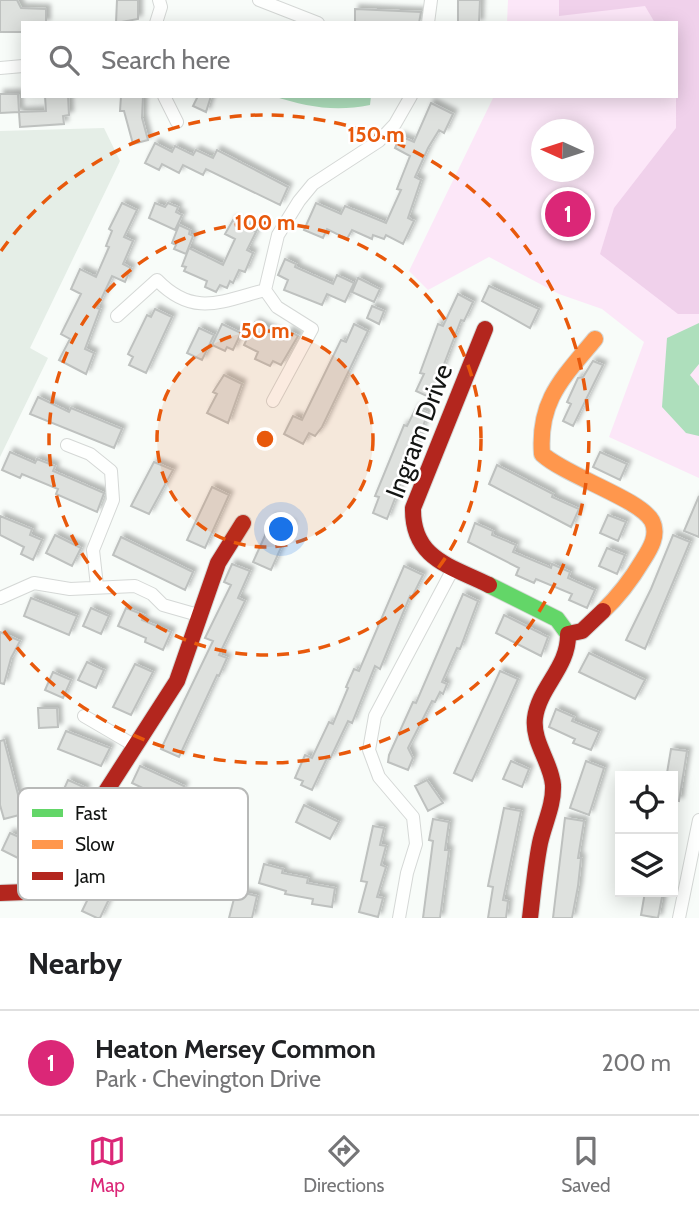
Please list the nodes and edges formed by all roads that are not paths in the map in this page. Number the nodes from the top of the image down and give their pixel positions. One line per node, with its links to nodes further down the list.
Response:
1 (159, 0): 4 (street)
2 (259, 0): 5 (street)
3 (430, 0): 6 (street)
4 (157, 21)
5 (313, 21)
6 (428, 21)
7 (21, 66): 8 (street)
8 (0, 68)
9 (165, 98): 11 (street)
10 (410, 98): 12 (street)
11 (177, 122)
12 (265, 290): 13 (street); 16 (street)
13 (117, 316)
14 (485, 329): 19 (street, Ingram Drive)
15 (595, 340): 23 (street)
16 (273, 401)
17 (67, 445): 20 (street)
18 (243, 523): 22 (street)
19 (454, 567): 23 (street, Ingram Drive); 30 (street)
20 (97, 586): 21 (street); 22 (street)
21 (0, 598)
22 (198, 615): 25 (street)
23 (568, 634): 31 (street)
24 (84, 716): 25 (street)
25 (137, 747): 26 (street)
26 (108, 788)
27 (699, 820): 32 (street)
28 (0, 892): 29 (street)
29 (18, 893)
30 (399, 918)
31 (530, 918)
32 (679, 918)

